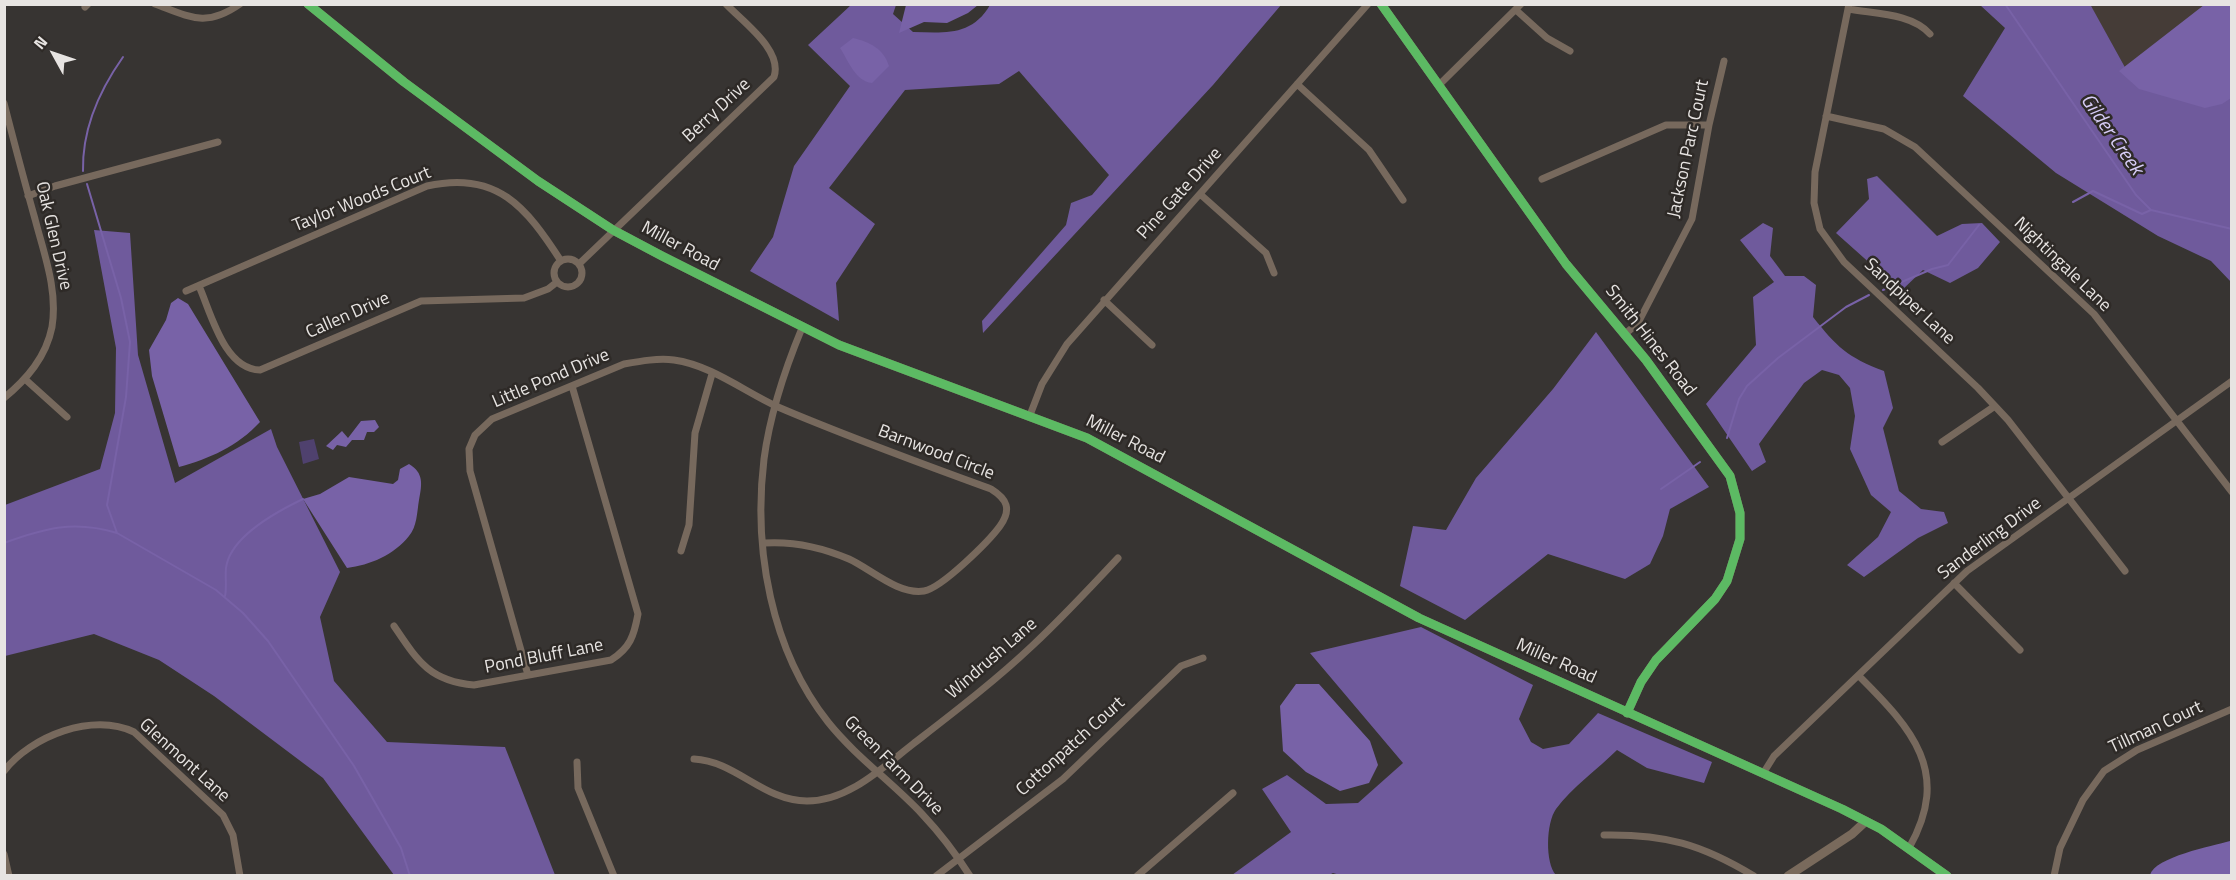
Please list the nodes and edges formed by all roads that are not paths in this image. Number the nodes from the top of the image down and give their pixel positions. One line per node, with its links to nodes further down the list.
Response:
1 (155, 4): 2 (street)
2 (240, 4)
3 (308, 4): 22 (street, Miller Road)
4 (726, 4): 22 (street, Berry Drive)
5 (1368, 4): 12 (street, Pine Gate Drive)
6 (1381, 4): 13 (street, Smith Hines Road)
7 (1518, 7): 10 (street); 13 (street)
8 (1849, 7): 9 (street); 15 (street, Sandpiper Lane)
9 (1930, 34)
10 (1570, 51)
11 (1724, 61): 16 (street, Jackson Parc Court)
12 (1297, 84): 19 (street, Pine Gate Drive); 21 (street)
13 (1440, 84): 31 (street, Smith Hines Road)
14 (4, 103): 20 (street, Oak Glen Drive)
15 (1826, 116): 39 (street, Sandpiper Lane); 42 (street, Nightingale Lane)
16 (1709, 125): 18 (street); 31 (street, Jackson Parc Court)
17 (218, 142): 20 (street)
18 (1542, 179)
19 (1200, 194): 25 (street); 29 (street, Pine Gate Drive)
20 (28, 196): 34 (street, Oak Glen Drive)
21 (1403, 200)
22 (613, 230): 24 (street); 30 (street, Miller Road)
23 (561, 261): 24 (street); 26 (street); 27 (street, Taylor Woods Court)
24 (579, 264): 26 (street)
25 (1274, 273)
26 (557, 282): 27 (street, Callen Drive)
27 (199, 285): 28 (street, Taylor Woods Court)
28 (186, 291)
29 (1104, 300): 32 (street); 40 (street, Pine Gate Drive)
30 (802, 327): 38 (street, Green Farm Drive); 40 (street, Miller Road)
31 (1625, 334): 57 (street, Smith Hines Road)
32 (1152, 345)
33 (712, 374): 36 (street, Little Pond Drive); 38 (street, Little Pond Drive); 47 (street)
34 (26, 380): 37 (street, Oak Glen Drive); 41 (street)
35 (2232, 381): 42 (street, Sanderling Drive)
36 (572, 386): 54 (street, Little Pond Drive); 54 (street, Pond Bluff Lane)
37 (4, 398)
38 (776, 406): 46 (street, Green Farm Drive); 46 (street, Barnwood Circle)
39 (1995, 406): 43 (street); 45 (street, Sandpiper Lane)
40 (1030, 415): 57 (street, Miller Road)
41 (67, 417)
42 (2176, 422): 44 (street, Nightingale Lane); 45 (street, Sanderling Drive)
43 (1942, 442)
44 (2232, 492)
45 (2068, 499): 49 (street, Sandpiper Lane); 50 (street, Sanderling Drive)
46 (764, 543): 61 (street, Green Farm Drive)
47 (681, 551)
48 (1118, 558): 61 (street, Windrush Lane)
49 (2125, 571)
50 (1954, 583): 52 (street); 55 (street, Sanderling Drive)
51 (394, 626): 54 (street, Pond Bluff Lane)
52 (2019, 651)
53 (1203, 658): 68 (street, Cottonpatch Court)
54 (528, 675)
55 (1858, 676): 62 (street, Sanderling Drive); 66 (street)
56 (2232, 709): 78 (street, Tillman Court)
57 (1627, 713): 62 (street, Miller Road)
58 (694, 759): 61 (street, Windrush Lane)
59 (577, 762): 71 (street)
60 (4, 771): 70 (street, Glenmont Lane)
61 (876, 772): 68 (street, Green Farm Drive)
62 (1764, 772): 64 (street, Miller Road)
63 (1233, 793): 74 (street)
64 (1866, 821): 66 (street, Miller Road); 76 (street)
65 (1604, 835): 75 (street)
66 (1909, 848): 77 (street, Miller Road)
67 (4, 854): 69 (street)
68 (959, 861): 72 (street, Cottonpatch Court); 73 (street, Green Farm Drive)
69 (9, 876)
70 (240, 876)
71 (614, 876)
72 (936, 876)
73 (970, 876)
74 (1137, 876)
75 (1754, 876)
76 (1788, 876)
77 (1947, 876)
78 (2054, 876)

